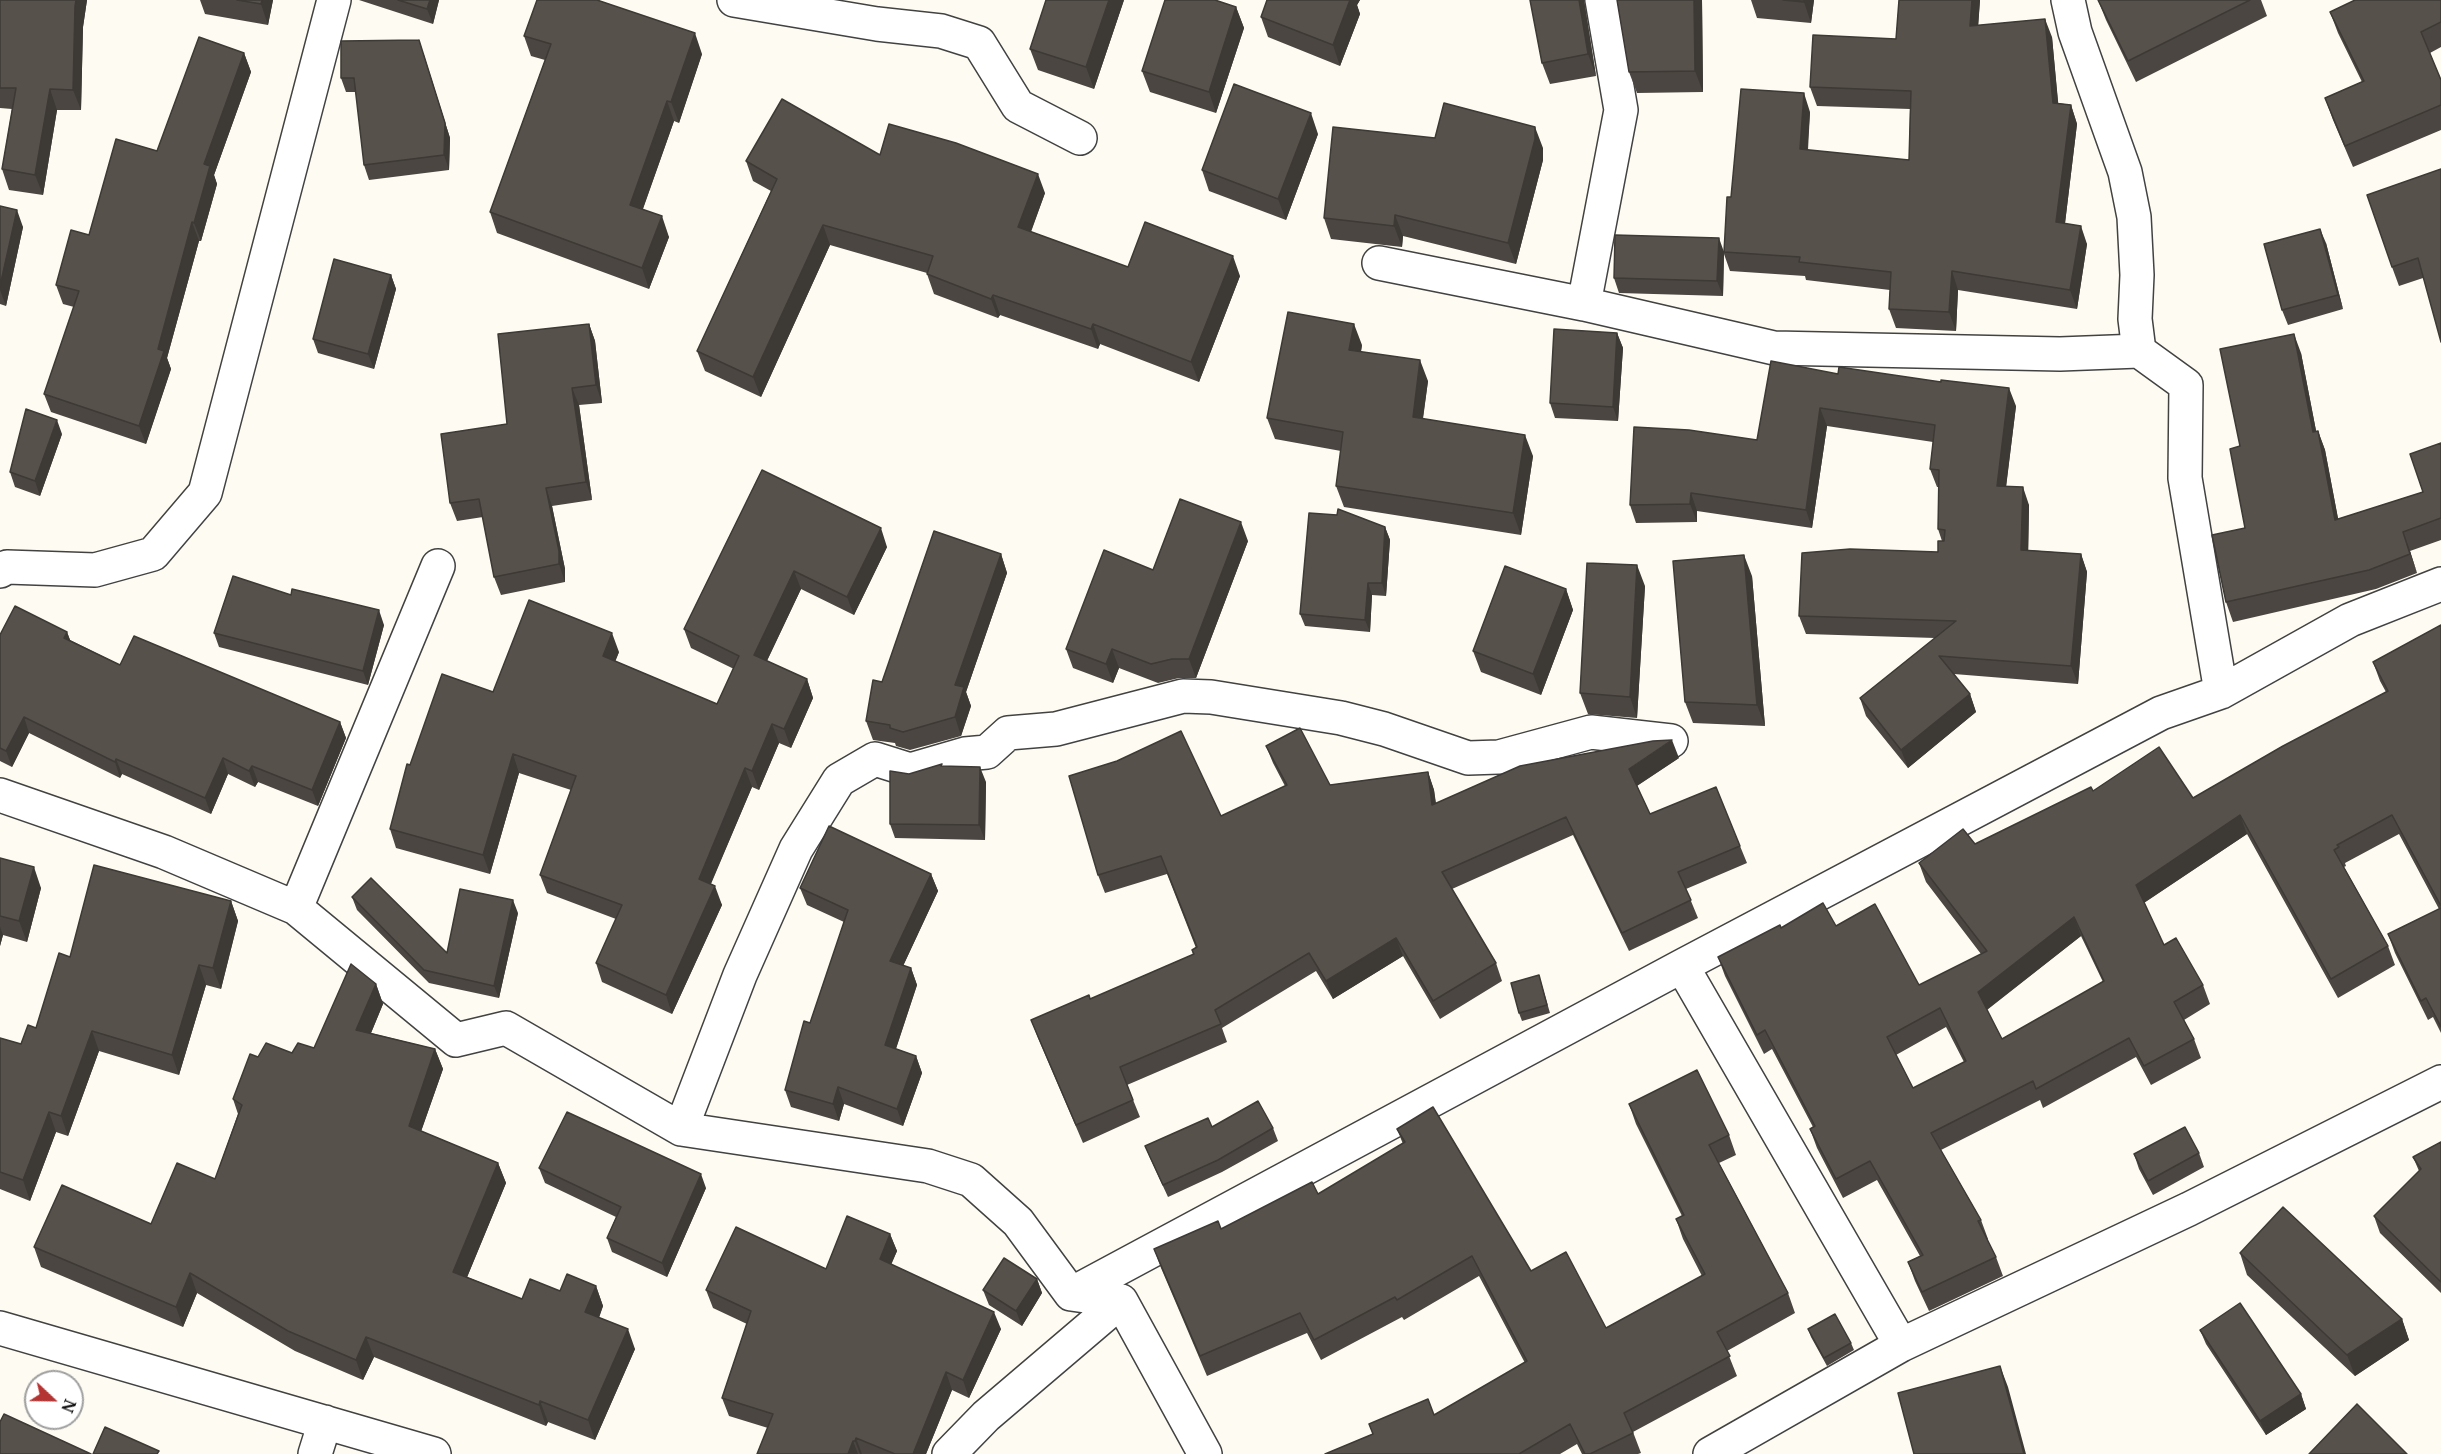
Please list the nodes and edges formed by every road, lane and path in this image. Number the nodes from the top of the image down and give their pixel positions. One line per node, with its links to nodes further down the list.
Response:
1 (334, 0): 10 (street)
2 (734, 0): 5 (street)
3 (1602, 0): 7 (street)
4 (2068, 0): 8 (street)
5 (1080, 138)
6 (1379, 263): 7 (street)
7 (1584, 304): 8 (street)
8 (2139, 351): 12 (street)
9 (438, 566): 15 (street)
10 (0, 571)
11 (2441, 584): 12 (street)
12 (2221, 692): 16 (street)
13 (1671, 741): 18 (street)
14 (0, 795): 15 (street)
15 (296, 908): 18 (street)
16 (1682, 966): 19 (street); 22 (street)
17 (2441, 1082): 22 (street)
18 (681, 1129): 19 (street)
19 (1071, 1294): 20 (street)
20 (1121, 1301): 26 (street); 27 (street)
21 (0, 1328): 23 (street)
22 (1901, 1346): 28 (street)
23 (325, 1422): 24 (street); 25 (street)
24 (315, 1454)
25 (434, 1454)
26 (949, 1454)
27 (1205, 1454)
28 (1710, 1454)

